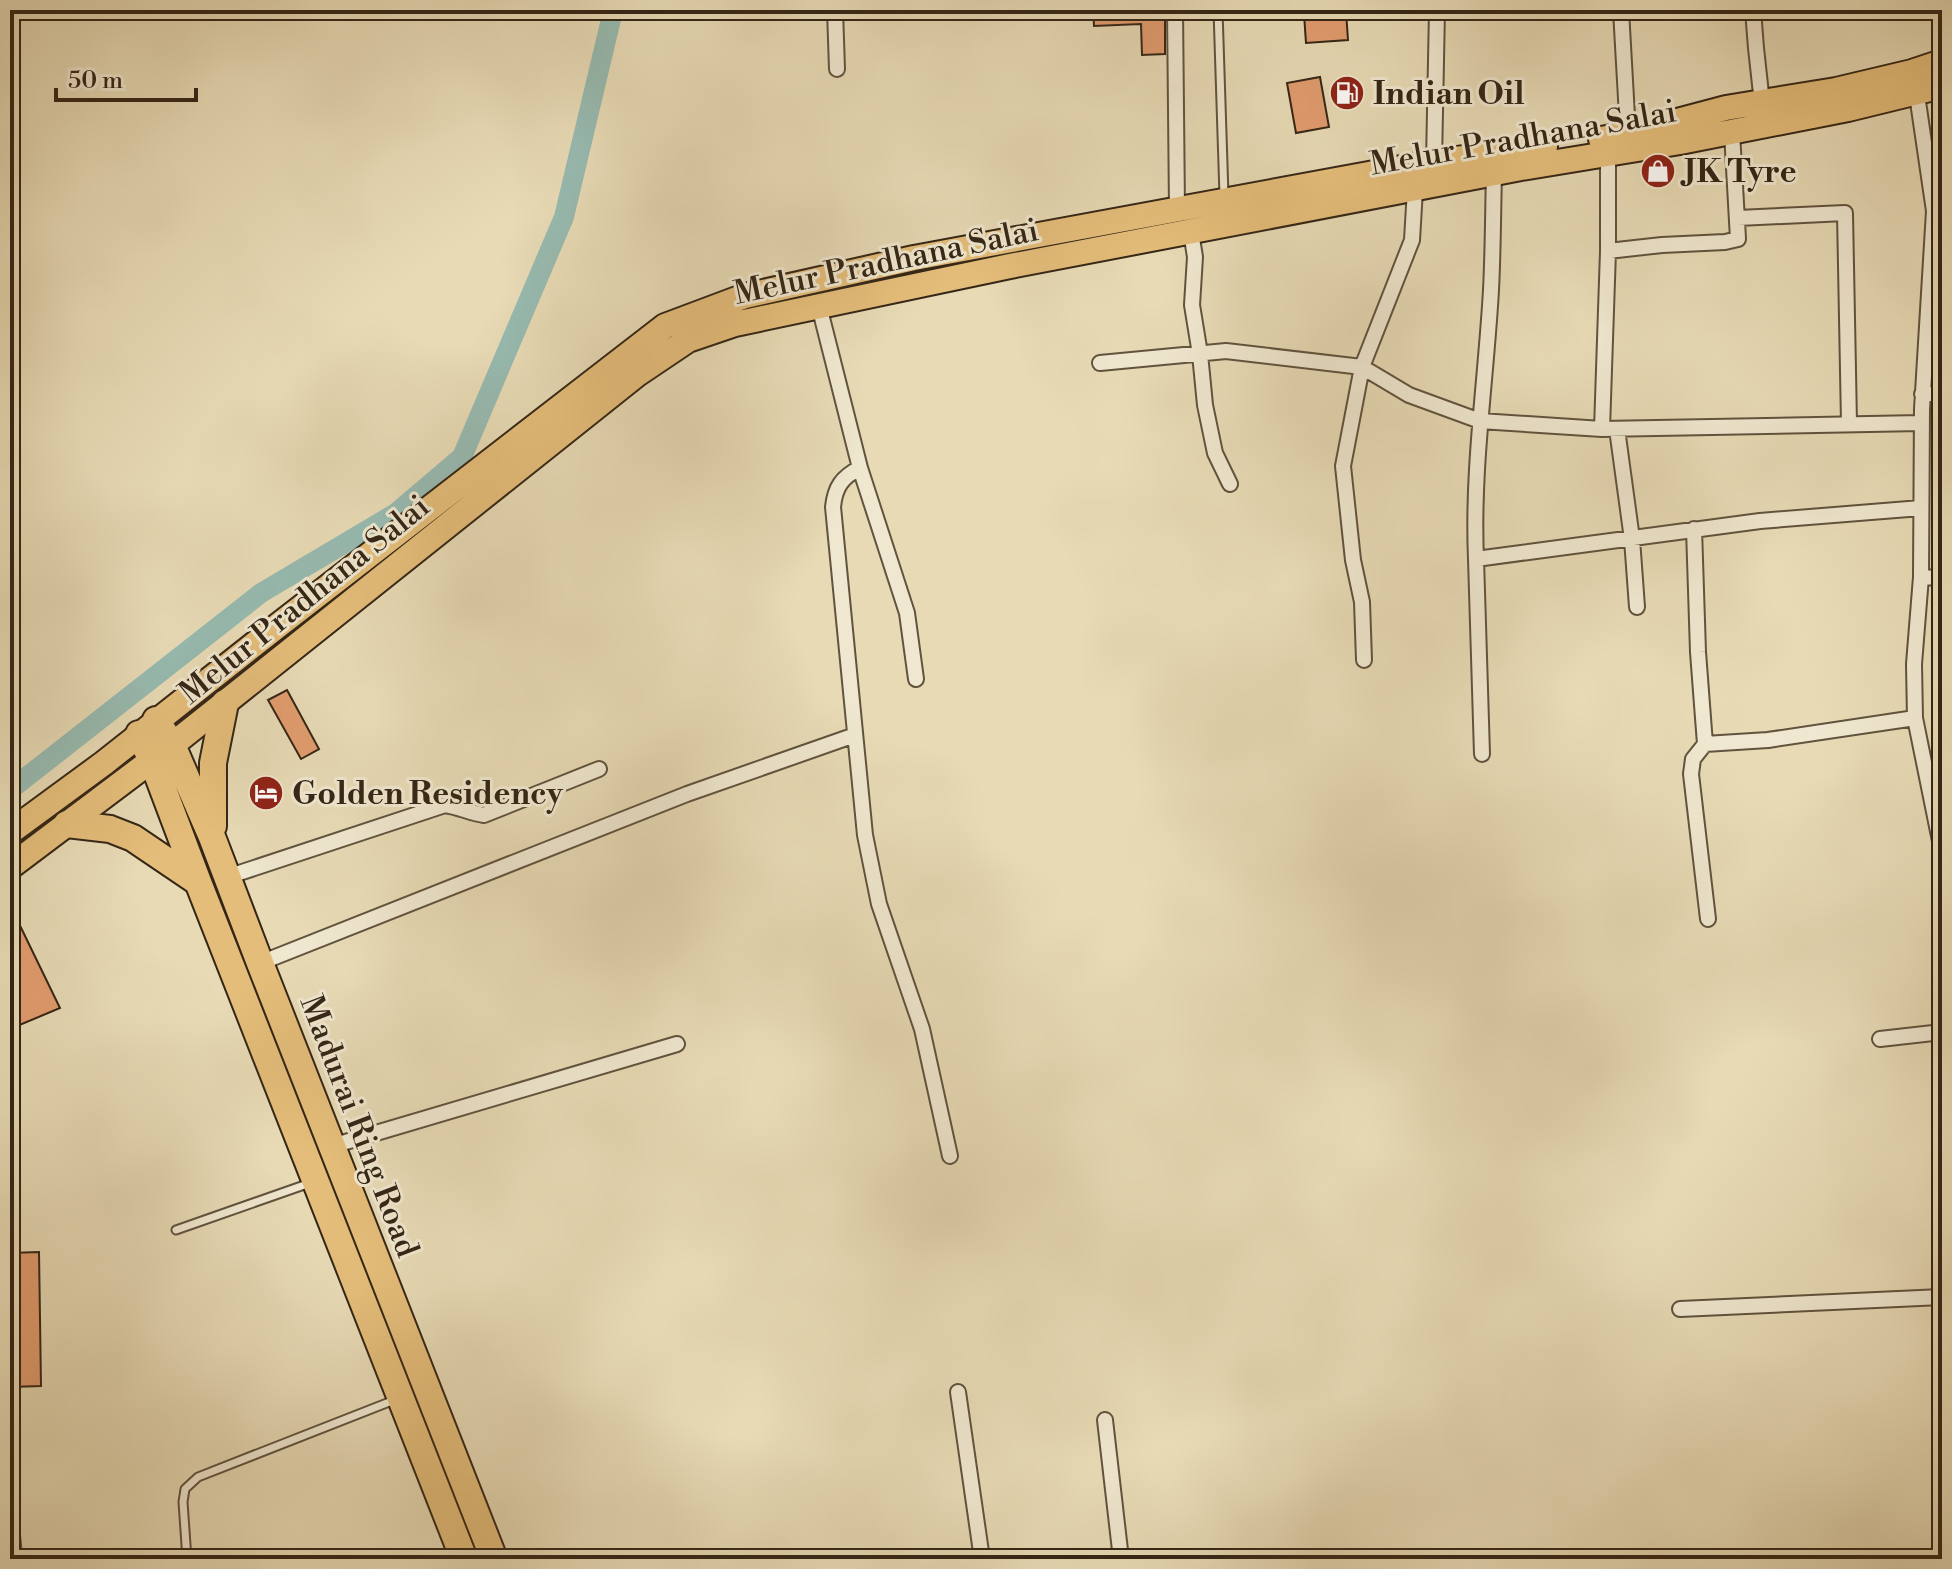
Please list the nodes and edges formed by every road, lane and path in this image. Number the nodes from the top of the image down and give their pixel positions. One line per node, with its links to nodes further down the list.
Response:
1 (835, 10): 8 (street)
2 (1175, 10): 19 (street)
3 (1218, 10): 18 (lane)
4 (1437, 10): 15 (street)
5 (1621, 10): 13 (street)
6 (1753, 10): 11 (street)
7 (1942, 62): 9 (main road, Melur Pradhana Salai)
8 (837, 69)
9 (1914, 82): 10 (main road, Melur Pradhana Salai); 11 (main road, Melur Pradhana Salai); 12 (main road, Melur Pradhana Salai); 24 (street)
10 (1942, 86)
11 (1762, 103): 13 (main road, Melur Pradhana Salai)
12 (1732, 132): 14 (main road, Melur Pradhana Salai); 20 (street)
13 (1628, 134): 15 (main road, Melur Pradhana Salai)
14 (1608, 154): 16 (main road, Melur Pradhana Salai); 22 (street)
15 (1434, 162): 18 (main road, Melur Pradhana Salai)
16 (1494, 173): 17 (main road, Melur Pradhana Salai); 30 (street)
17 (1415, 189): 21 (main road, Melur Pradhana Salai); 27 (street)
18 (1224, 200): 19 (main road, Melur Pradhana Salai)
19 (1177, 209): 47 (main road, Melur Pradhana Salai)
20 (1738, 218): 22 (street); 31 (street)
21 (1191, 232): 23 (main road, Melur Pradhana Salai); 25 (street)
22 (1608, 251): 33 (street)
23 (819, 306): 34 (street); 45 (main road, Melur Pradhana Salai)
24 (1935, 311): 28 (street)
25 (1200, 354): 26 (street); 27 (street); 35 (street)
26 (1100, 363)
27 (1362, 367): 30 (street); 43 (street)
28 (1922, 394): 29 (street); 32 (street)
29 (1942, 394)
30 (1480, 421): 33 (street); 39 (street)
31 (1849, 423): 32 (street); 33 (street)
32 (1921, 423): 36 (street)
33 (1609, 429): 38 (street)
34 (860, 468): 44 (street); 48 (street)
35 (1230, 484)
36 (1921, 508): 37 (street); 40 (street)
37 (1694, 529): 38 (street); 49 (street)
38 (1632, 539): 39 (street); 42 (street)
39 (1476, 559): 51 (street)
40 (1921, 577): 41 (street); 46 (street)
41 (1942, 578)
42 (1637, 607)
43 (1364, 660)
44 (916, 679)
45 (225, 703): 50 (main road, Melur Pradhana Salai); 55 (highway)
46 (1915, 718): 49 (street); 56 (street)
47 (148, 727): 50 (highway, Madurai Ring Road); 54 (main road, Melur Pradhana Salai)
48 (855, 735): 61 (street); 66 (street)
49 (1705, 744): 60 (street)
50 (162, 752): 53 (main road, Melur Pradhana Salai); 55 (highway, Madurai Ring Road); 59 (highway, Madurai Ring Road)
51 (1482, 754)
52 (599, 769): 58 (street)
53 (67, 824): 57 (main road, Melur Pradhana Salai); 59 (highway)
54 (10, 832)
55 (212, 837): 58 (highway, Madurai Ring Road)
56 (1942, 851)
57 (10, 867)
58 (227, 877): 61 (highway, Madurai Ring Road)
59 (198, 882): 67 (highway, Madurai Ring Road)
60 (1708, 919)
61 (260, 963): 65 (highway, Madurai Ring Road)
62 (1942, 1032): 63 (street)
63 (1880, 1039)
64 (677, 1044): 65 (street)
65 (332, 1146): 78 (highway, Madurai Ring Road)
66 (950, 1156)
67 (316, 1181): 68 (lane); 72 (highway, Madurai Ring Road)
68 (176, 1230)
69 (1942, 1297): 70 (street)
70 (1680, 1309)
71 (958, 1392): 79 (street)
72 (401, 1397): 76 (lane); 77 (highway, Madurai Ring Road)
73 (1105, 1420): 80 (street)
74 (10, 1484): 75 (lane)
75 (18, 1559)
76 (187, 1559)
77 (464, 1559)
78 (494, 1559)
79 (982, 1559)
80 (1121, 1559)

